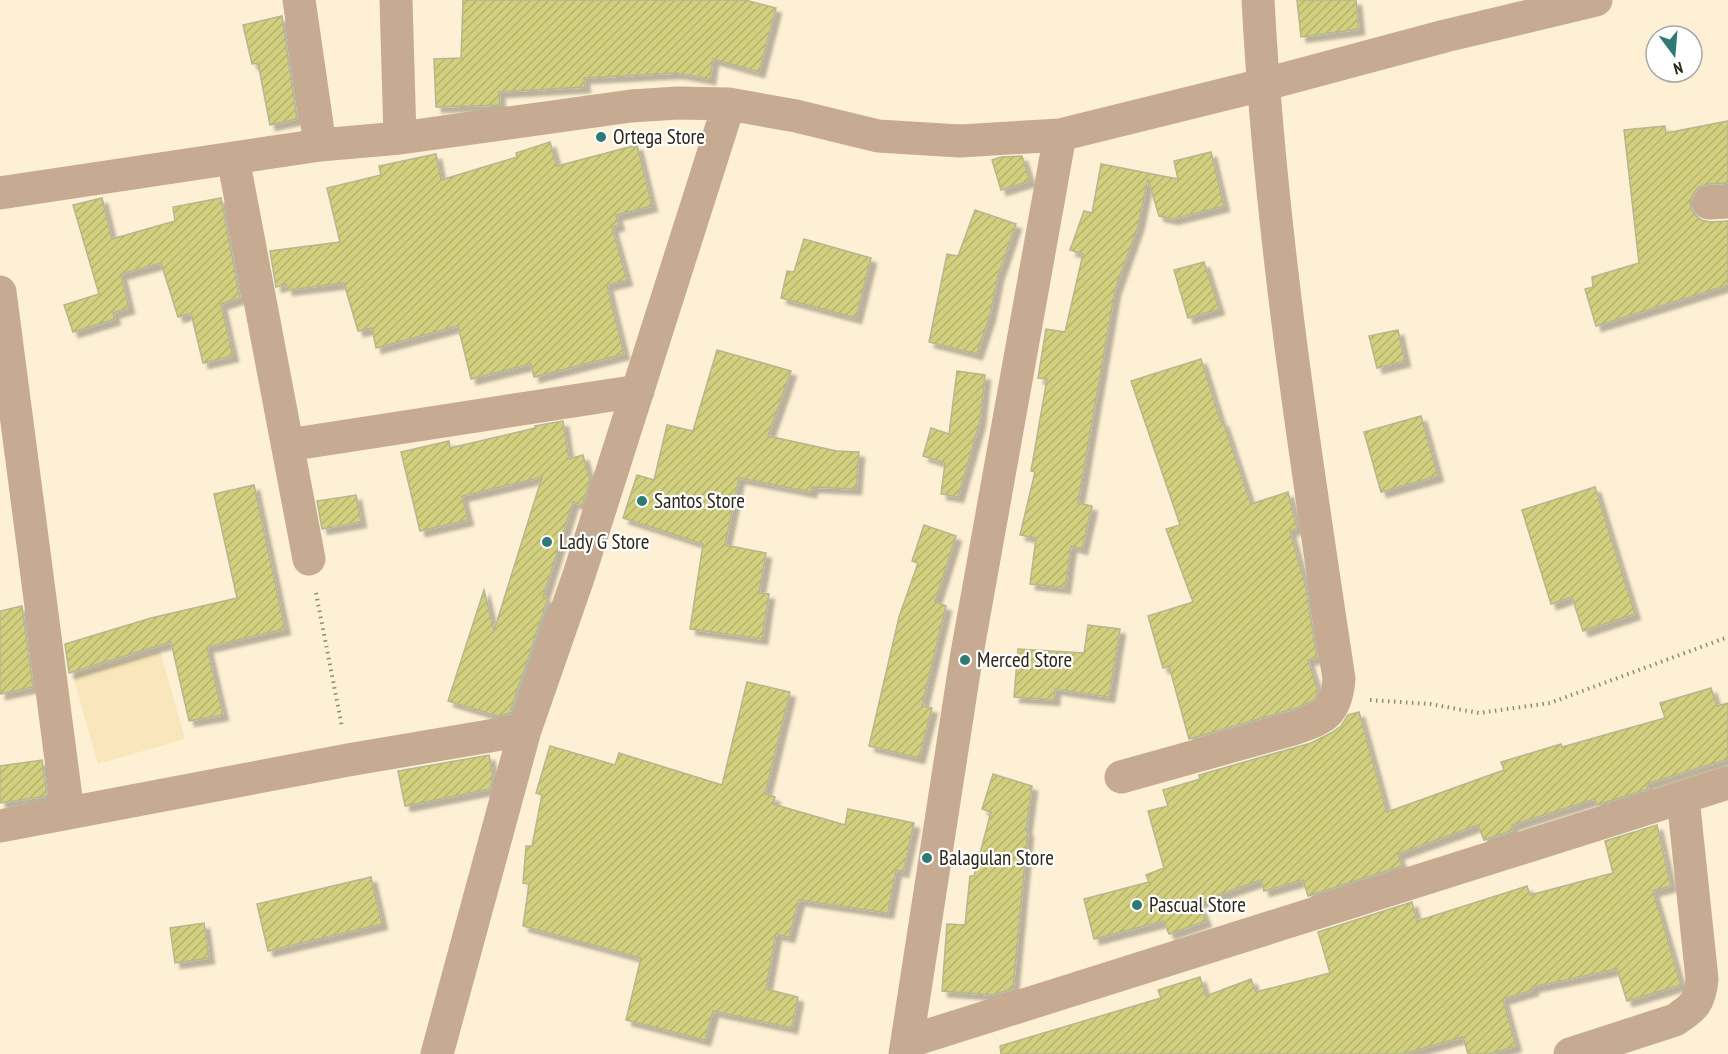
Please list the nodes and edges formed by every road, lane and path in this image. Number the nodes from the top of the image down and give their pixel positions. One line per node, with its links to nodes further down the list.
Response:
1 (299, 0): 9 (street)
2 (396, 0): 8 (street)
3 (1258, 0): 5 (street)
4 (1596, 0): 5 (street)
5 (1262, 85): 7 (street); 17 (street)
6 (729, 104): 7 (street); 8 (street); 13 (street)
7 (1060, 135): 25 (street)
8 (400, 138): 9 (street)
9 (320, 145): 10 (street)
10 (233, 158): 11 (street); 14 (street)
11 (0, 193)
12 (0, 292): 23 (street)
13 (638, 391): 14 (street); 18 (street)
14 (288, 445): 15 (street)
15 (309, 559): 19 (path)
16 (1728, 637): 17 (path)
17 (1337, 699): 20 (street)
18 (525, 730): 19 (street); 26 (street)
19 (348, 760): 23 (street)
20 (1121, 777)
21 (1728, 783): 22 (street)
22 (1683, 798): 25 (street); 27 (street)
23 (68, 813): 24 (street)
24 (0, 826)
25 (906, 1048)
26 (437, 1054)
27 (1570, 1054)

